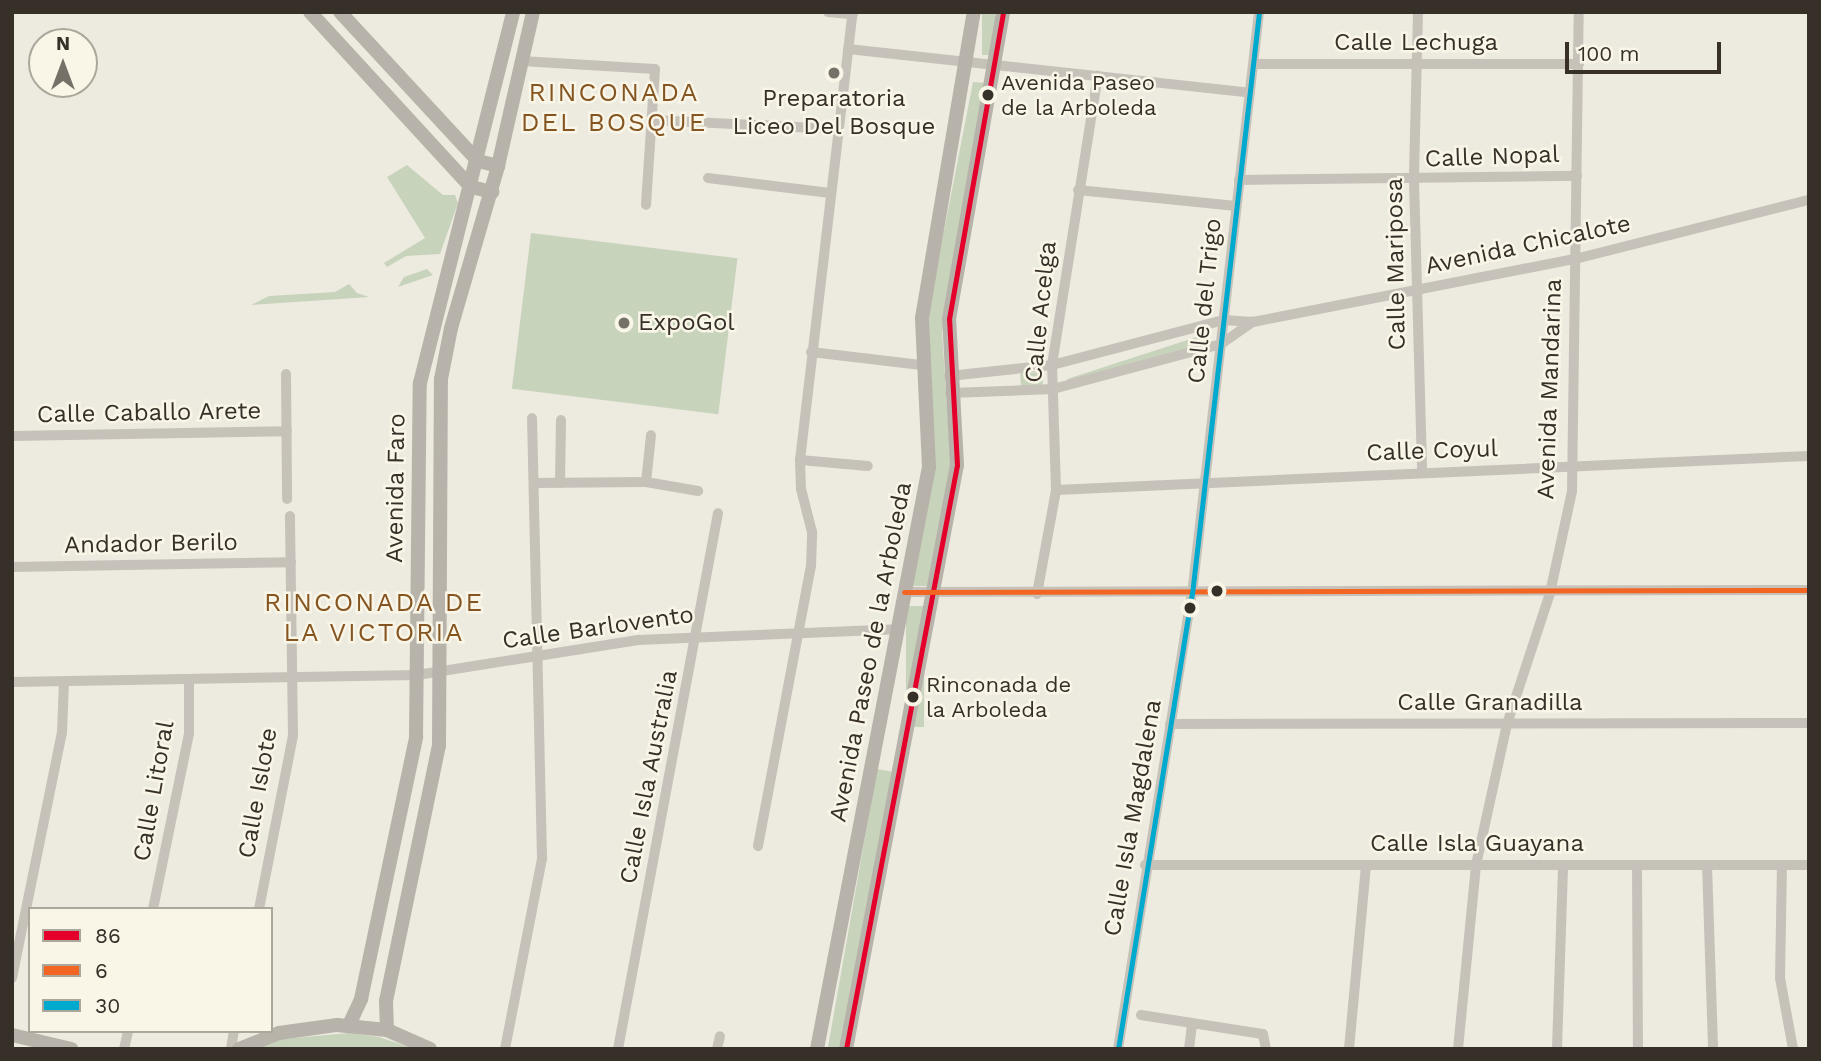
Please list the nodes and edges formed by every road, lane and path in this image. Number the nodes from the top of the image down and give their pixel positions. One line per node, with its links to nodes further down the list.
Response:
1 (310, 12): 21 (street)
2 (340, 12): 22 (street)
3 (513, 12): 25 (street, Avenida Faro)
4 (533, 12): 13 (street, Avenida Faro)
5 (828, 12): 11 (street)
6 (974, 12): 14 (street, Avenida Paseo de la Arboleda)
7 (1003, 12): 18 (street, Avenida Paseo de la Arboleda)
8 (1259, 12): 15 (street, Calle del Trigo)
9 (1418, 12): 16 (street, Calle Mariposa)
10 (1579, 12): 17 (street, Avenida Mandarina)
11 (853, 13): 12 (street)
12 (848, 49): 14 (street); 24 (street)
13 (521, 61): 23 (street); 26 (street, Avenida Faro)
14 (968, 62): 18 (street); 44 (street, Avenida Paseo de la Arboleda)
15 (1254, 64): 16 (street, Calle Lechuga); 20 (street, Calle del Trigo)
16 (1417, 64): 17 (street, Calle Lechuga); 30 (street, Calle Mariposa)
17 (1579, 64): 27 (street, Avenida Mandarina)
18 (997, 65): 19 (street); 47 (street, Avenida Paseo de la Arboleda)
19 (1098, 76): 20 (street); 32 (street, Calle Acelga)
20 (1250, 93): 29 (street, Calle del Trigo)
21 (388, 95): 22 (street); 31 (street)
22 (436, 114): 25 (street)
23 (652, 120): 24 (street); 36 (street)
24 (838, 129): 34 (street)
25 (478, 161): 26 (street); 31 (street, Avenida Faro)
26 (498, 166): 33 (street, Avenida Faro)
27 (1577, 176): 30 (street, Calle Nopal); 38 (street, Avenida Mandarina)
28 (708, 178): 34 (street)
29 (1239, 180): 30 (street, Calle Nopal); 37 (street, Calle del Trigo)
30 (1414, 180): 39 (street, Calle Mariposa)
31 (471, 187): 33 (street); 82 (street, Avenida Faro)
32 (1078, 190): 37 (street); 45 (street, Calle Acelga)
33 (492, 192): 81 (street, Avenida Faro)
34 (830, 193): 43 (street)
35 (1809, 200): 38 (street, Avenida Chicalote)
36 (646, 205)
37 (1237, 206): 40 (street, Calle del Trigo)
38 (1575, 259): 39 (street, Avenida Chicalote); 58 (street, Avenida Mandarina)
39 (1418, 289): 41 (street, Avenida Chicalote); 59 (street, Calle Mariposa)
40 (1224, 320): 41 (street, Avenida Chicalote); 42 (street, Calle del Trigo); 45 (street, Avenida Chicalote)
41 (1253, 322): 42 (street, Avenida Chicalote)
42 (1221, 344): 48 (street, Avenida Chicalote); 61 (street, Calle del Trigo)
43 (811, 352): 44 (street); 56 (street)
44 (921, 365): 72 (street, Avenida Paseo de la Arboleda)
45 (1052, 366): 47 (street, Avenida Chicalote); 48 (street, Calle Acelga)
46 (286, 374): 52 (street)
47 (949, 376): 49 (street, Avenida Paseo de la Arboleda)
48 (1053, 389): 49 (street, Avenida Chicalote); 64 (street, Calle Acelga)
49 (950, 393): 73 (street, Avenida Paseo de la Arboleda)
50 (533, 418): 62 (street)
51 (561, 420): 63 (street)
52 (287, 431): 54 (street, Calle Caballo Arete); 66 (street)
53 (651, 435): 60 (street)
54 (12, 436)
55 (1809, 456): 58 (street, Calle Coyul)
56 (800, 460): 57 (street); 78 (street)
57 (868, 466)
58 (1574, 466): 59 (street, Calle Coyul); 74 (street, Avenida Mandarina)
59 (1422, 472): 61 (street, Calle Coyul)
60 (646, 482): 63 (street); 65 (street)
61 (1206, 482): 64 (street, Calle Coyul); 76 (street, Calle del Trigo)
62 (535, 483): 63 (street); 80 (street)
63 (560, 483)
64 (1056, 490): 75 (street, Calle Acelga)
65 (698, 491)
66 (287, 499)
67 (718, 513): 79 (street, Calle Isla Australia)
68 (290, 516): 69 (street, Calle Islote)
69 (291, 562): 70 (street, Andador Berilo); 83 (street, Calle Islote)
70 (12, 567)
71 (1809, 590): 74 (street)
72 (904, 592): 73 (street); 77 (street, Avenida Paseo de la Arboleda)
73 (933, 593): 75 (street); 116 (street, Avenida Paseo de la Arboleda)
74 (1550, 593): 76 (street); 89 (street, Avenida Mandarina)
75 (1037, 594): 76 (street)
76 (1192, 594): 88 (street, Calle Isla Magdalena)
77 (897, 629): 78 (street, Calle Barlovento); 115 (street, Avenida Paseo de la Arboleda)
78 (799, 632): 79 (street, Calle Barlovento); 90 (street)
79 (697, 635): 80 (street, Calle Barlovento); 113 (street, Calle Isla Australia)
80 (541, 655): 81 (street, Calle Barlovento); 112 (street)
81 (440, 673): 82 (street, Calle Barlovento); 105 (street, Avenida Faro)
82 (417, 675): 83 (street, Calle Barlovento); 104 (street, Avenida Faro)
83 (292, 678): 84 (street, Calle Barlovento); 100 (street, Calle Islote)
84 (189, 680): 86 (street, Calle Barlovento); 99 (street, Calle Litoral)
85 (12, 682): 86 (street, Calle Barlovento)
86 (64, 682): 101 (street)
87 (1809, 723): 89 (street, Calle Granadilla)
88 (1170, 724): 89 (street, Calle Granadilla); 92 (street, Calle Isla Magdalena)
89 (1507, 724): 94 (street, Avenida Mandarina)
90 (758, 846)
91 (1809, 864): 98 (street, Calle Isla Guayana)
92 (1144, 865): 93 (street, Calle Isla Guayana); 117 (street, Calle Isla Magdalena)
93 (1366, 865): 94 (street, Calle Isla Guayana); 120 (street)
94 (1476, 865): 95 (street, Calle Isla Guayana); 121 (street, Avenida Mandarina)
95 (1563, 865): 96 (street, Calle Isla Guayana); 122 (street)
96 (1637, 865): 97 (street, Calle Isla Guayana); 123 (street)
97 (1707, 865): 98 (street, Calle Isla Guayana); 108 (street)
98 (1782, 865): 125 (street)
99 (153, 907)
100 (258, 907)
101 (12, 978)
102 (1141, 1015): 103 (street)
103 (1192, 1023): 118 (street); 119 (street)
104 (349, 1025): 105 (street); 110 (street)
105 (387, 1030): 111 (street)
106 (12, 1035): 109 (street)
107 (720, 1036): 114 (street)
108 (1713, 1046): 124 (street)
109 (71, 1049)
110 (239, 1049)
111 (430, 1049)
112 (505, 1049)
113 (618, 1049)
114 (717, 1049)
115 (817, 1049)
116 (846, 1049)
117 (1118, 1049)
118 (1189, 1049)
119 (1266, 1049)
120 (1349, 1049)
121 (1458, 1049)
122 (1557, 1049)
123 (1638, 1049)
124 (1701, 1049)
125 (1793, 1049)

